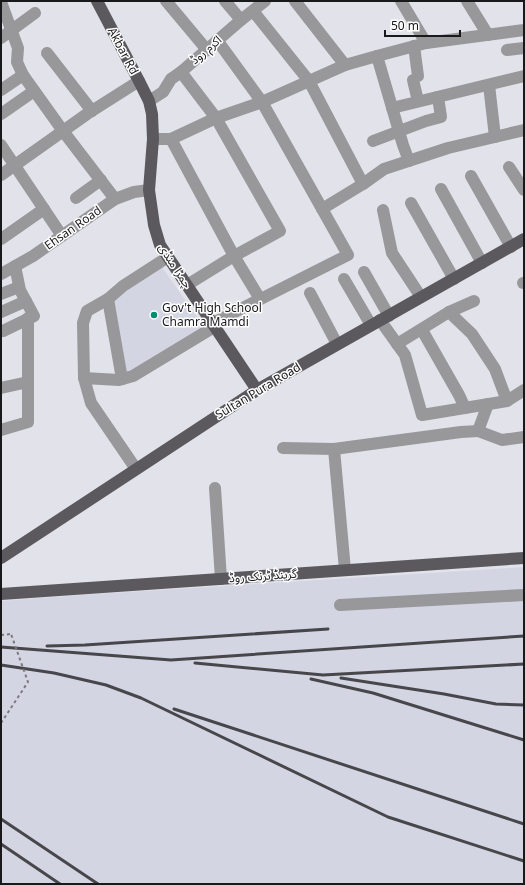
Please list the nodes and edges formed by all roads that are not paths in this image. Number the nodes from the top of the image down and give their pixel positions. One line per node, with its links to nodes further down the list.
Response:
1 (97, 1): 28 (main road, Akbar Rd)
2 (166, 1): 20 (street)
3 (225, 1): 11 (street)
4 (265, 1): 9 (street, اکرم روڈ)
5 (295, 1): 24 (street)
6 (401, 1): 17 (street)
7 (1, 2): 13 (street)
8 (469, 2): 14 (street)
9 (253, 10): 11 (street, اکرم روڈ); 29 (street)
10 (35, 13): 13 (street)
11 (241, 20): 16 (street, اکرم روڈ)
12 (524, 30): 14 (street)
13 (11, 31): 15 (street); 26 (street)
14 (488, 35): 17 (street)
15 (1, 38)
16 (217, 40): 20 (street, اکرم روڈ); 36 (street)
17 (426, 42): 18 (street)
18 (414, 46): 23 (street); 35 (street)
19 (524, 48): 21 (street)
20 (207, 50): 25 (street, اکرم روڈ)
21 (507, 50)
22 (47, 53): 38 (street)
23 (377, 56): 24 (street); 37 (street)
24 (345, 65): 29 (street)
25 (181, 72): 34 (street, اکرم روڈ); 40 (street)
26 (23, 75): 31 (street); 32 (street)
27 (524, 76): 30 (street)
28 (139, 81): 34 (main road, Akbar Rd); 38 (street)
29 (308, 81): 36 (street); 55 (street)
30 (489, 84): 33 (street); 44 (street)
31 (1, 90)
32 (34, 91): 39 (street); 42 (street)
33 (438, 97): 35 (street); 43 (street)
34 (149, 101): 45 (main road, چمڑا منڈی)
35 (418, 101): 37 (street)
36 (262, 102): 40 (street); 63 (street)
37 (392, 108): 43 (street)
38 (92, 111): 42 (street)
39 (1, 114)
40 (216, 118): 46 (street); 69 (street)
41 (524, 130): 44 (street)
42 (63, 131): 50 (street); 54 (street)
43 (399, 131): 47 (street); 49 (street)
44 (495, 137): 49 (street)
45 (153, 139): 46 (street); 57 (main road, چمڑا منڈی)
46 (171, 139): 69 (street)
47 (373, 141)
48 (1, 145): 50 (street)
49 (409, 161): 55 (street)
50 (15, 166): 52 (street); 62 (street)
51 (509, 167): 58 (street)
52 (1, 175)
53 (471, 176): 68 (street)
54 (101, 180): 59 (street); 60 (street)
55 (363, 184): 63 (street)
56 (441, 189): 71 (street)
57 (149, 190): 60 (street, Ehsan Road); 70 (main road, چمڑا منڈی)
58 (524, 190)
59 (76, 198)
60 (115, 198): 65 (street, Ehsan Road)
61 (411, 202): 76 (street)
62 (44, 209): 65 (street); 66 (street)
63 (322, 210): 83 (street)
64 (383, 210): 81 (street)
65 (62, 236): 72 (street, Ehsan Road)
66 (1, 239)
67 (524, 239): 68 (main road, Sultan Pura Road)
68 (511, 247): 71 (main road, Sultan Pura Road)
69 (234, 256): 77 (street); 83 (street)
70 (168, 257): 77 (main road, چمڑا منڈی); 82 (street)
71 (482, 263): 76 (main road, Sultan Pura Road)
72 (15, 266): 74 (street, Ehsan Road); 78 (street)
73 (364, 272): 89 (street)
74 (1, 274)
75 (344, 279): 89 (street)
76 (454, 279): 81 (main road, Sultan Pura Road)
77 (187, 285): 90 (main road, چمڑا منڈی)
78 (19, 287): 80 (street); 84 (street)
79 (310, 293): 93 (street)
80 (1, 294)
81 (421, 297): 89 (main road, Sultan Pura Road)
82 (108, 299): 95 (street); 96 (street)
83 (260, 299): 90 (street)
84 (26, 301): 86 (street); 88 (street)
85 (474, 301): 87 (street)
86 (1, 312)
87 (449, 312): 91 (street); 101 (street)
88 (28, 318): 92 (street); 97 (street)
89 (380, 320): 93 (main road, Sultan Pura Road); 94 (street)
90 (213, 325): 96 (street); 99 (main road, چمڑا منڈی)
91 (422, 330): 94 (street); 103 (street)
92 (3, 331)
93 (338, 344): 99 (main road, Sultan Pura Road)
94 (397, 344): 103 (street)
95 (84, 378): 96 (street); 109 (street)
96 (122, 379)
97 (28, 382): 98 (street); 104 (street)
98 (1, 388)
99 (257, 390): 109 (main road, Sultan Pura Road)
100 (524, 390): 101 (street)
101 (507, 400): 102 (street)
102 (488, 404): 103 (street); 105 (street)
103 (465, 408)
104 (1, 430)
105 (478, 431): 106 (street); 108 (street)
106 (524, 437)
107 (283, 448): 108 (street)
108 (334, 448): 113 (street)
109 (136, 470): 111 (main road, Sultan Pura Road)
110 (215, 488): 114 (street)
111 (1, 558)
112 (524, 558): 113 (main road, گرینڈ ٹرنک روڈ)
113 (345, 570): 114 (main road, گرینڈ ٹرنک روڈ)
114 (221, 579): 115 (main road, گرینڈ ٹرنک روڈ)
115 (1, 594)
116 (524, 595): 117 (street)
117 (340, 605)

